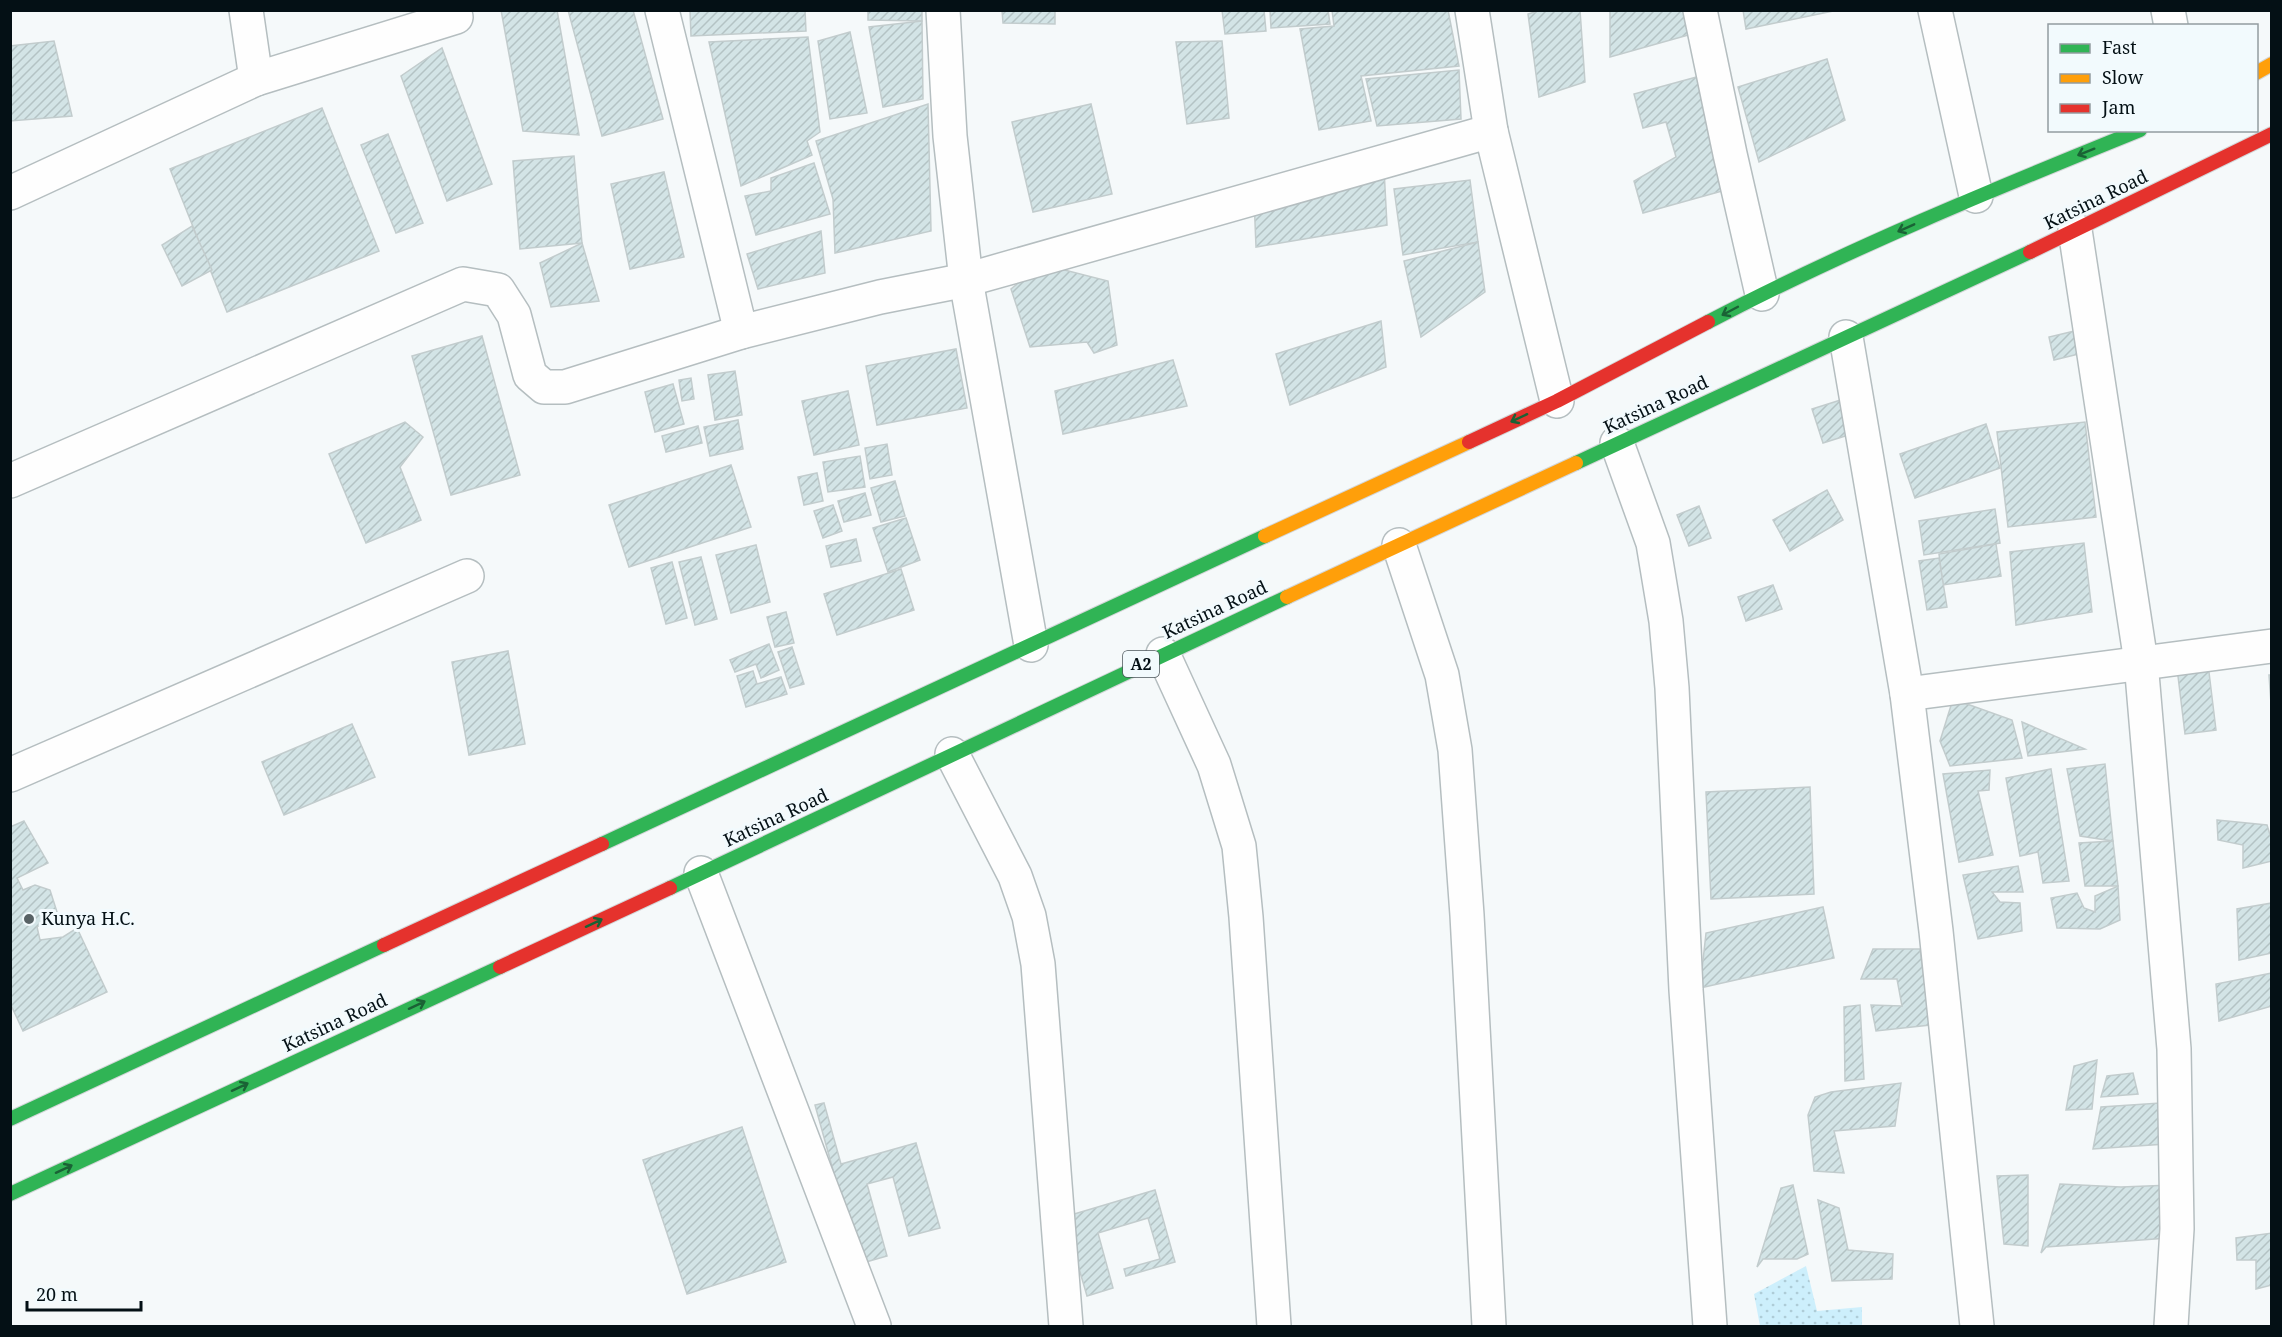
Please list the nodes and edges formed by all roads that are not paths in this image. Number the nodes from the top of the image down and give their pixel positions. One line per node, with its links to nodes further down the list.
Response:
1 (246, 10): 10 (street)
2 (662, 10): 19 (street)
3 (943, 10): 17 (street)
4 (1472, 10): 11 (street)
5 (1700, 10): 18 (street)
6 (1935, 10): 15 (street)
7 (456, 17): 10 (street)
8 (2271, 64): 9 (highway)
9 (2258, 72)
10 (256, 79): 14 (street)
11 (1491, 131): 17 (street); 21 (street)
12 (2135, 132): 15 (highway, one-way to 15)
13 (2271, 134): 16 (highway, Katsina Road / A2)
14 (10, 193)
15 (1976, 196): 18 (highway, one-way to 18)
16 (2075, 230): 20 (highway, Katsina Road / A2); 29 (street)
17 (966, 280): 19 (street); 26 (street)
18 (1762, 294): 21 (highway, one-way to 21)
19 (741, 332): 23 (street)
20 (1846, 337): 22 (highway, Katsina Road / A2); 30 (street)
21 (1557, 401): 26 (highway, one-way to 26)
22 (1617, 443): 24 (highway, Katsina Road / A2); 40 (street)
23 (10, 481)
24 (1399, 545): 28 (highway, Katsina Road / A2); 39 (street)
25 (467, 576): 32 (street)
26 (1031, 645): 34 (highway)
27 (2271, 646): 29 (street)
28 (1163, 654): 31 (highway, Katsina Road / A2); 38 (street)
29 (2141, 662): 30 (street); 42 (street)
30 (1907, 694): 41 (street)
31 (952, 754): 33 (highway, Katsina Road / A2); 37 (street)
32 (10, 775)
33 (700, 873): 35 (highway, Katsina Road / A2, one-way to 33); 36 (street)
34 (10, 1119)
35 (10, 1194)
36 (874, 1326)
37 (1066, 1326)
38 (1274, 1326)
39 (1489, 1326)
40 (1710, 1326)
41 (1977, 1326)
42 (2171, 1326)

